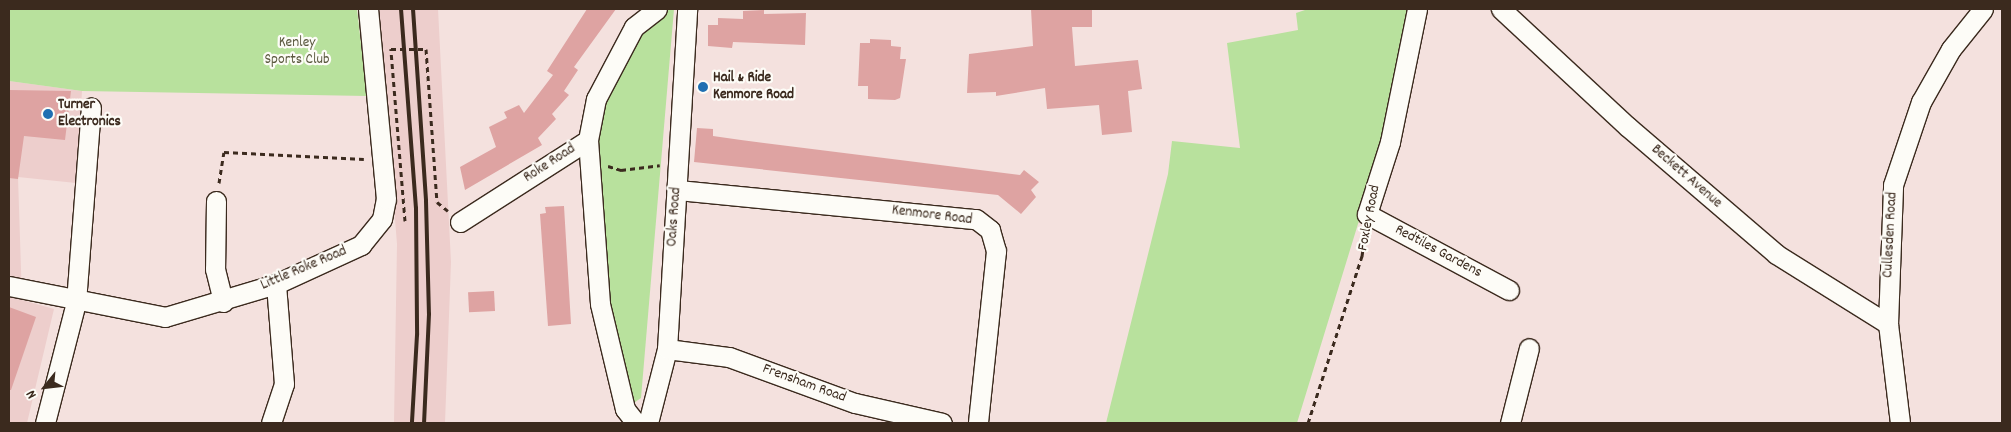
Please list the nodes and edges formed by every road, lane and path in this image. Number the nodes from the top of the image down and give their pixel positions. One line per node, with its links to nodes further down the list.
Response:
1 (368, 9): 18 (street, Little Roke Road)
2 (657, 9): 8 (street, Roke Road)
3 (687, 9): 12 (street, Oaks Road)
4 (1417, 9): 15 (street, Foxley Road)
5 (1501, 9): 23 (street, Beckett Avenue)
6 (1983, 9): 23 (street, Cullesden Road)
7 (91, 108): 21 (street)
8 (588, 140): 17 (street, Roke Road); 28 (street)
9 (352, 159): 13 (path)
10 (658, 165): 11 (path)
11 (621, 170)
12 (678, 190): 25 (street, Oaks Road); 31 (street, Kenmore Road)
13 (216, 201): 22 (street)
14 (437, 202): 16 (path, bridge)
15 (1367, 214): 20 (street, Redtiles Gardens); 32 (path, Foxley Road)
16 (405, 221)
17 (460, 222)
18 (276, 284): 22 (street, Little Roke Road); 27 (street)
19 (9, 286): 21 (street, Little Roke Road)
20 (1509, 290)
21 (76, 302): 22 (street, Little Roke Road); 26 (street)
22 (223, 302)
23 (1888, 324): 34 (street, Cullesden Road)
24 (1529, 348): 33 (street)
25 (666, 349): 29 (street, Oaks Road); 30 (street, Frensham Road)
26 (45, 423)
27 (271, 423)
28 (636, 423)
29 (648, 423)
30 (942, 423)
31 (978, 423)
32 (1308, 423)
33 (1510, 423)
34 (1900, 423)

